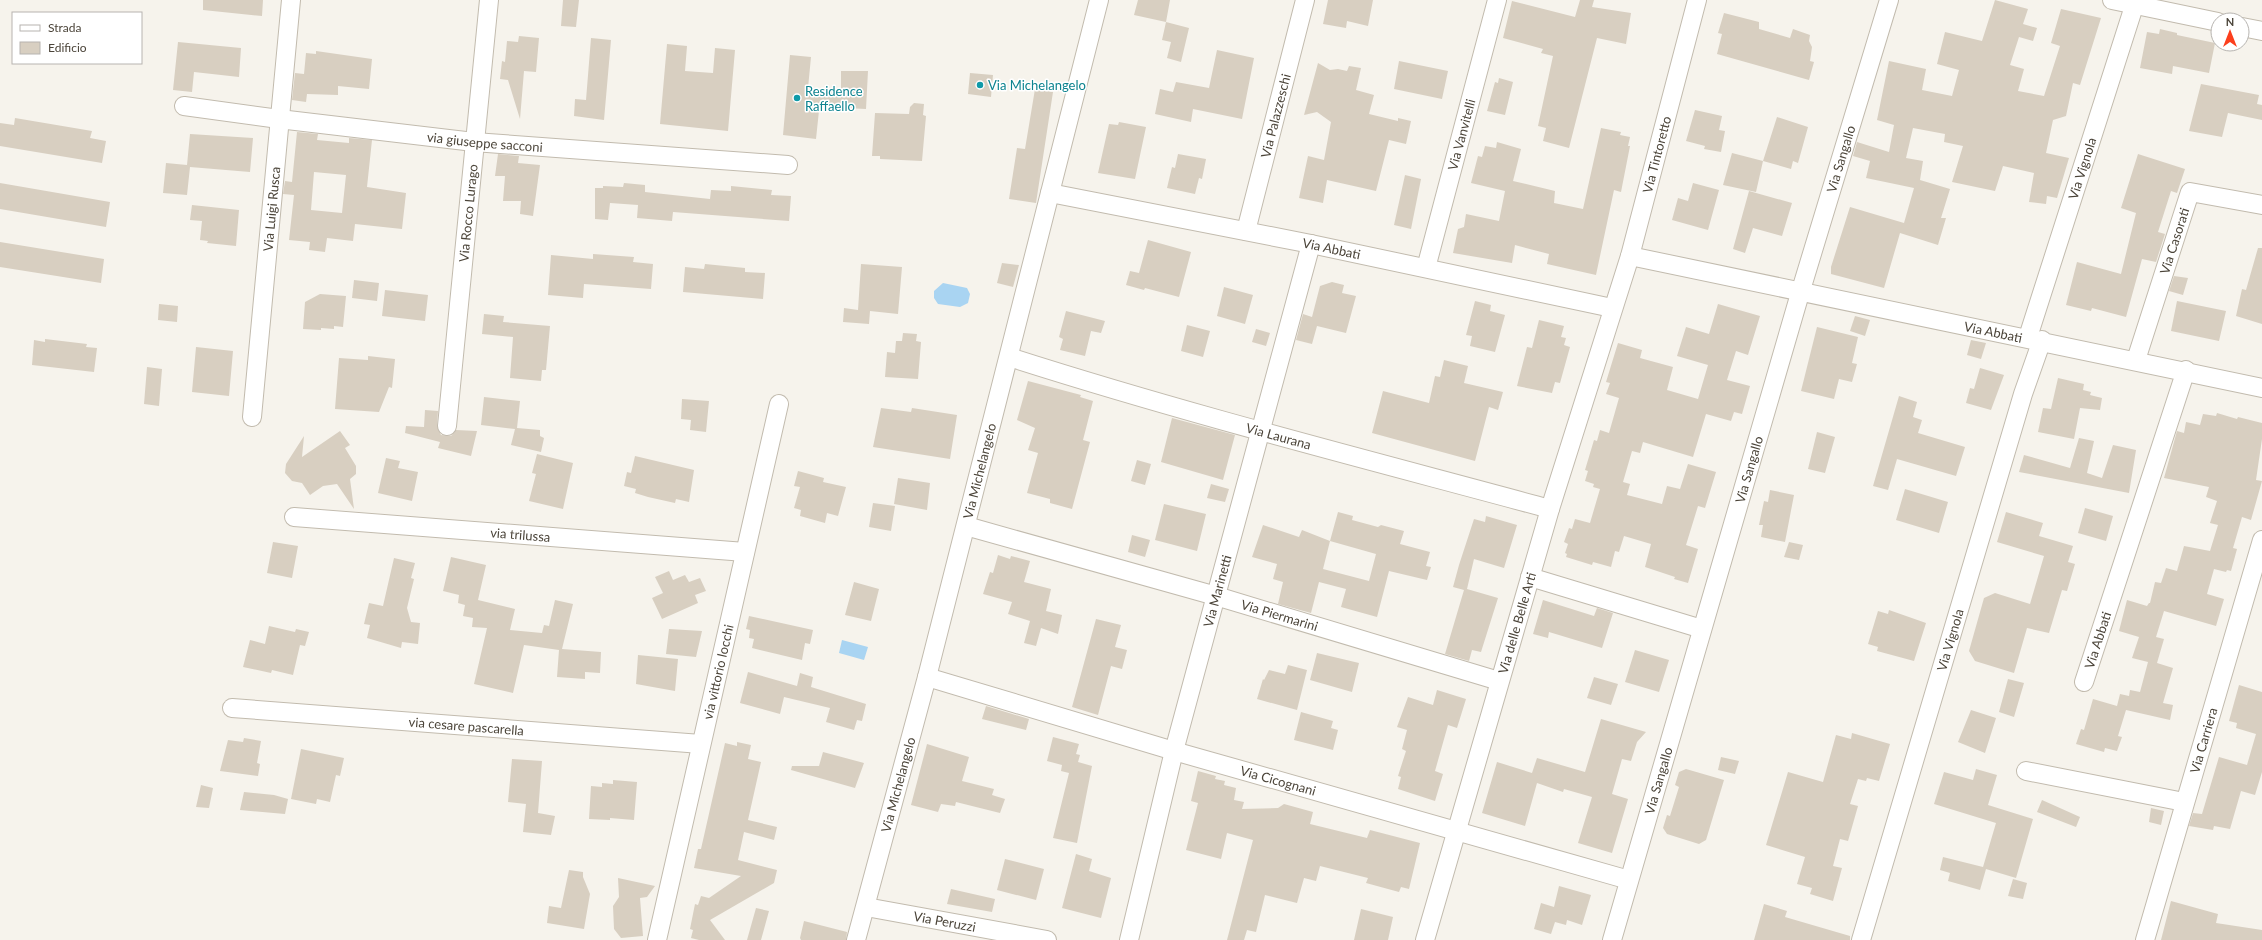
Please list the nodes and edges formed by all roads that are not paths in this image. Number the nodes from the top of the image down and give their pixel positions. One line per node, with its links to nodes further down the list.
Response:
1 (291, 0): 14 (street, Via Luigi Rusca)
2 (489, 0): 15 (street, Via Rocco Lurago)
3 (1099, 0): 17 (street, Via Michelangelo)
4 (1305, 0): 19 (street, Via Palazzeschi)
5 (1497, 0): 22 (street, Via Vanvitelli)
6 (1697, 0): 21 (street, Via Tintoretto)
7 (1889, 0): 23 (street, Via Sangallo)
8 (2112, 0): 9 (street)
9 (2135, 2): 10 (street); 25 (street, Via Vignola)
10 (2210, 20)
11 (2250, 29): 12 (street)
12 (2262, 32)
13 (184, 106): 14 (street, via giuseppe sacconi)
14 (279, 119): 15 (street, via giuseppe sacconi); 31 (street, Via Luigi Rusca)
15 (474, 142): 16 (street, via giuseppe sacconi); 32 (street, Via Rocco Lurago)
16 (788, 165)
17 (1050, 193): 19 (street, Via Abbati); 26 (street, Via Michelangelo)
18 (2262, 205): 27 (street, Via Casorati)
19 (1246, 231): 20 (street, Via Abbati)
20 (1311, 244): 22 (street, Via Abbati); 33 (street, Via Marinetti)
21 (1630, 256): 23 (street, Via Abbati); 24 (street, Via Tintoretto)
22 (1426, 268): 24 (street, Via Abbati)
23 (1801, 290): 25 (street, Via Abbati); 41 (street, Via Sangallo)
24 (1612, 308): 34 (street, Via delle Belle Arti)
25 (2035, 339): 27 (street, Via Abbati); 59 (street, Via Vignola)
26 (1009, 357): 33 (street, Via Laurana); 36 (street, Via Michelangelo)
27 (2136, 360): 28 (street, Via Abbati)
28 (2186, 370): 29 (street, Via Abbati); 44 (street, Via Abbati)
29 (2262, 388)
30 (779, 404): 38 (street, via vittorio locchi)
31 (252, 417)
32 (447, 426)
33 (1261, 431): 34 (street, Via Laurana); 40 (street, Via Marinetti)
34 (1550, 509): 39 (street, Via delle Belle Arti)
35 (294, 517): 38 (street, via trilussa)
36 (966, 526): 40 (street, Via Piermarini); 42 (street, Via Michelangelo)
37 (2262, 540): 49 (street, Via Carriera)
38 (745, 552): 46 (street, via vittorio locchi)
39 (1530, 577): 41 (street); 43 (street, Via delle Belle Arti)
40 (1216, 596): 43 (street, Via Piermarini); 47 (street, Via Marinetti)
41 (1702, 629): 51 (street, Via Sangallo)
42 (927, 677): 47 (street, Via Cicognani); 52 (street, Via Michelangelo)
43 (1499, 681): 50 (street, Via delle Belle Arti)
44 (2084, 682)
45 (232, 708): 46 (street, via cesare pascarella)
46 (701, 744): 53 (street, via vittorio locchi)
47 (1174, 751): 50 (street, Via Cicognani); 56 (street, Via Marinetti)
48 (2026, 771): 49 (street)
49 (2184, 802): 60 (street, Via Carriera)
50 (1456, 830): 51 (street, Via Cicognani); 57 (street, Via delle Belle Arti)
51 (1629, 880): 58 (street, Via Sangallo)
52 (866, 907): 54 (street, Via Michelangelo); 55 (street, Via Peruzzi)
53 (657, 940)
54 (856, 940)
55 (1047, 940)
56 (1129, 940)
57 (1425, 940)
58 (1612, 940)
59 (1861, 940)
60 (2145, 940)

